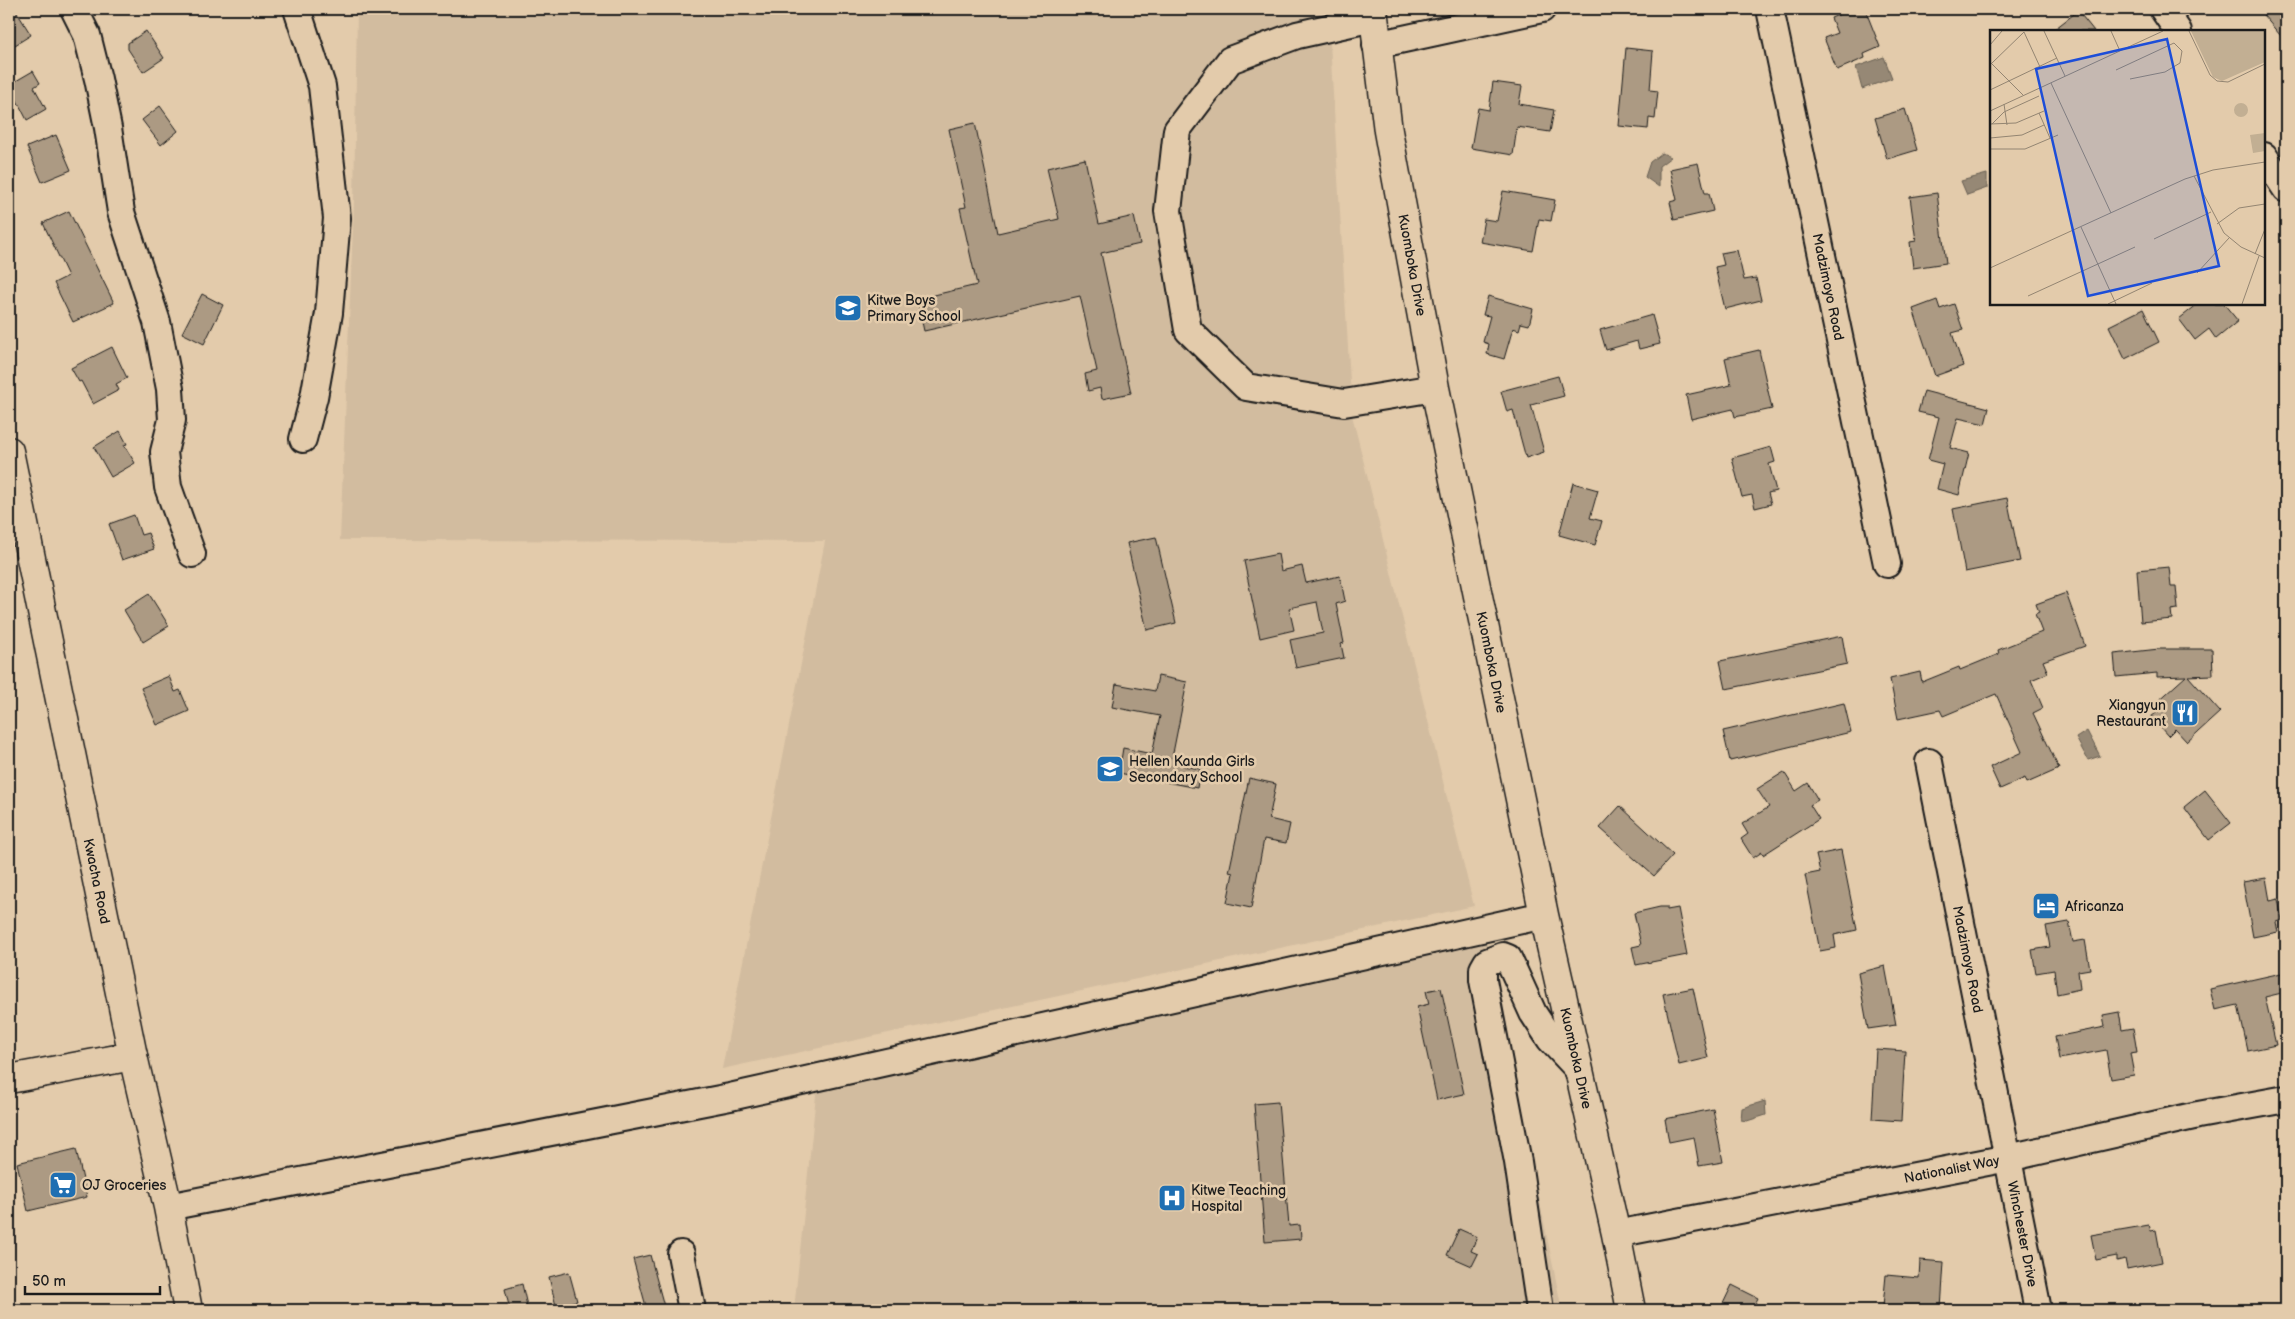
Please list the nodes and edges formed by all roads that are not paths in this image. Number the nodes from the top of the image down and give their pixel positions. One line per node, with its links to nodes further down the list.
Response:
1 (74, 9): 14 (street)
2 (297, 9): 12 (street)
3 (1542, 9): 8 (street)
4 (1770, 9): 15 (street, Madzimoyo Road)
5 (2163, 9): 7 (street)
6 (1373, 13): 8 (main road, Kuomboka Drive); 11 (street)
7 (2177, 30)
8 (1376, 45): 11 (main road, Kuomboka Drive)
9 (2265, 158): 10 (street)
10 (2286, 189)
11 (1435, 388): 17 (main road, Kuomboka Drive)
12 (303, 439)
13 (10, 466): 18 (main road, Kwacha Road)
14 (192, 554)
15 (1887, 564)
16 (1929, 762): 22 (street, Madzimoyo Road)
17 (1544, 915): 19 (main road, Kuomboka Drive); 23 (street)
18 (133, 1056): 20 (main road); 23 (main road, Kwacha Road)
19 (1579, 1070): 24 (main road, Kuomboka Drive); 28 (street)
20 (9, 1079)
21 (2286, 1099): 22 (street, Nationalist Way)
22 (2008, 1158): 24 (street, Nationalist Way); 30 (street, Winchester Drive)
23 (168, 1207): 26 (main road, Kwacha Road)
24 (1616, 1234): 29 (main road, Kuomboka Drive)
25 (681, 1254): 27 (street)
26 (188, 1310)
27 (692, 1310)
28 (1540, 1310)
29 (1631, 1310)
30 (2038, 1310)

